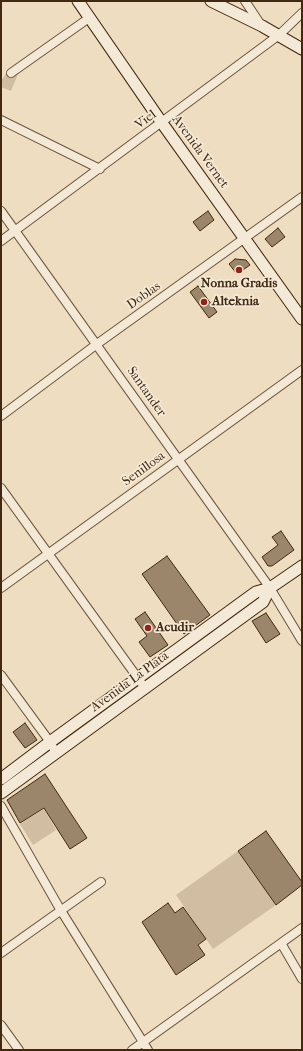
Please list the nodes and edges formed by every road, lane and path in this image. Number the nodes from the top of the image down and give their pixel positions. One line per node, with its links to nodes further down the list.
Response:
1 (78, 1): 5 (main road, Avenida Vernet)
2 (211, 1): 6 (main road)
3 (245, 1): 6 (street)
4 (302, 13): 7 (street, Viel)
5 (90, 18): 9 (street); 11 (main road, Avenida Vernet)
6 (262, 26): 7 (main road)
7 (279, 35): 8 (main road); 11 (street, Viel)
8 (302, 49)
9 (11, 73)
10 (1, 120): 12 (street)
11 (162, 123): 12 (street, Viel); 16 (main road, Avenida Vernet)
12 (100, 169): 15 (street, Viel)
13 (302, 197): 16 (street, Doblas)
14 (1, 211): 15 (street, Santander)
15 (15, 231): 17 (street, Viel); 19 (street, Santander)
16 (245, 239): 18 (main road, Avenida Vernet); 19 (street, Doblas)
17 (1, 242)
18 (302, 319)
19 (97, 344): 21 (street, Doblas); 22 (street, Santander)
20 (302, 370): 22 (street, Senillosa)
21 (1, 416)
22 (179, 459): 24 (street, Senillosa); 27 (street, Santander)
23 (1, 488): 24 (street)
24 (48, 554): 26 (street, Senillosa); 30 (street)
25 (302, 566): 27 (main road, Avenida La Plata)
26 (1, 588)
27 (270, 588): 28 (street, Santander); 30 (main road, Avenida La Plata); 31 (main road, Avenida La Plata)
28 (302, 641)
29 (1, 675): 32 (street)
30 (138, 678): 31 (street); 32 (main road, Avenida La Plata)
31 (145, 688): 33 (main road, Avenida La Plata)
32 (50, 742): 33 (street); 34 (main road, Avenida La Plata)
33 (56, 753): 35 (main road, Avenida La Plata)
34 (1, 779)
35 (1, 793)
36 (1, 806): 38 (street)
37 (101, 882): 38 (street)
38 (60, 909): 41 (street); 44 (street)
39 (302, 928): 40 (street)
40 (280, 943): 42 (street); 44 (street)
41 (1, 953)
42 (302, 979)
43 (1, 1026): 45 (street)
44 (143, 1042): 46 (street); 47 (street)
45 (19, 1050)
46 (132, 1050)
47 (148, 1050)

